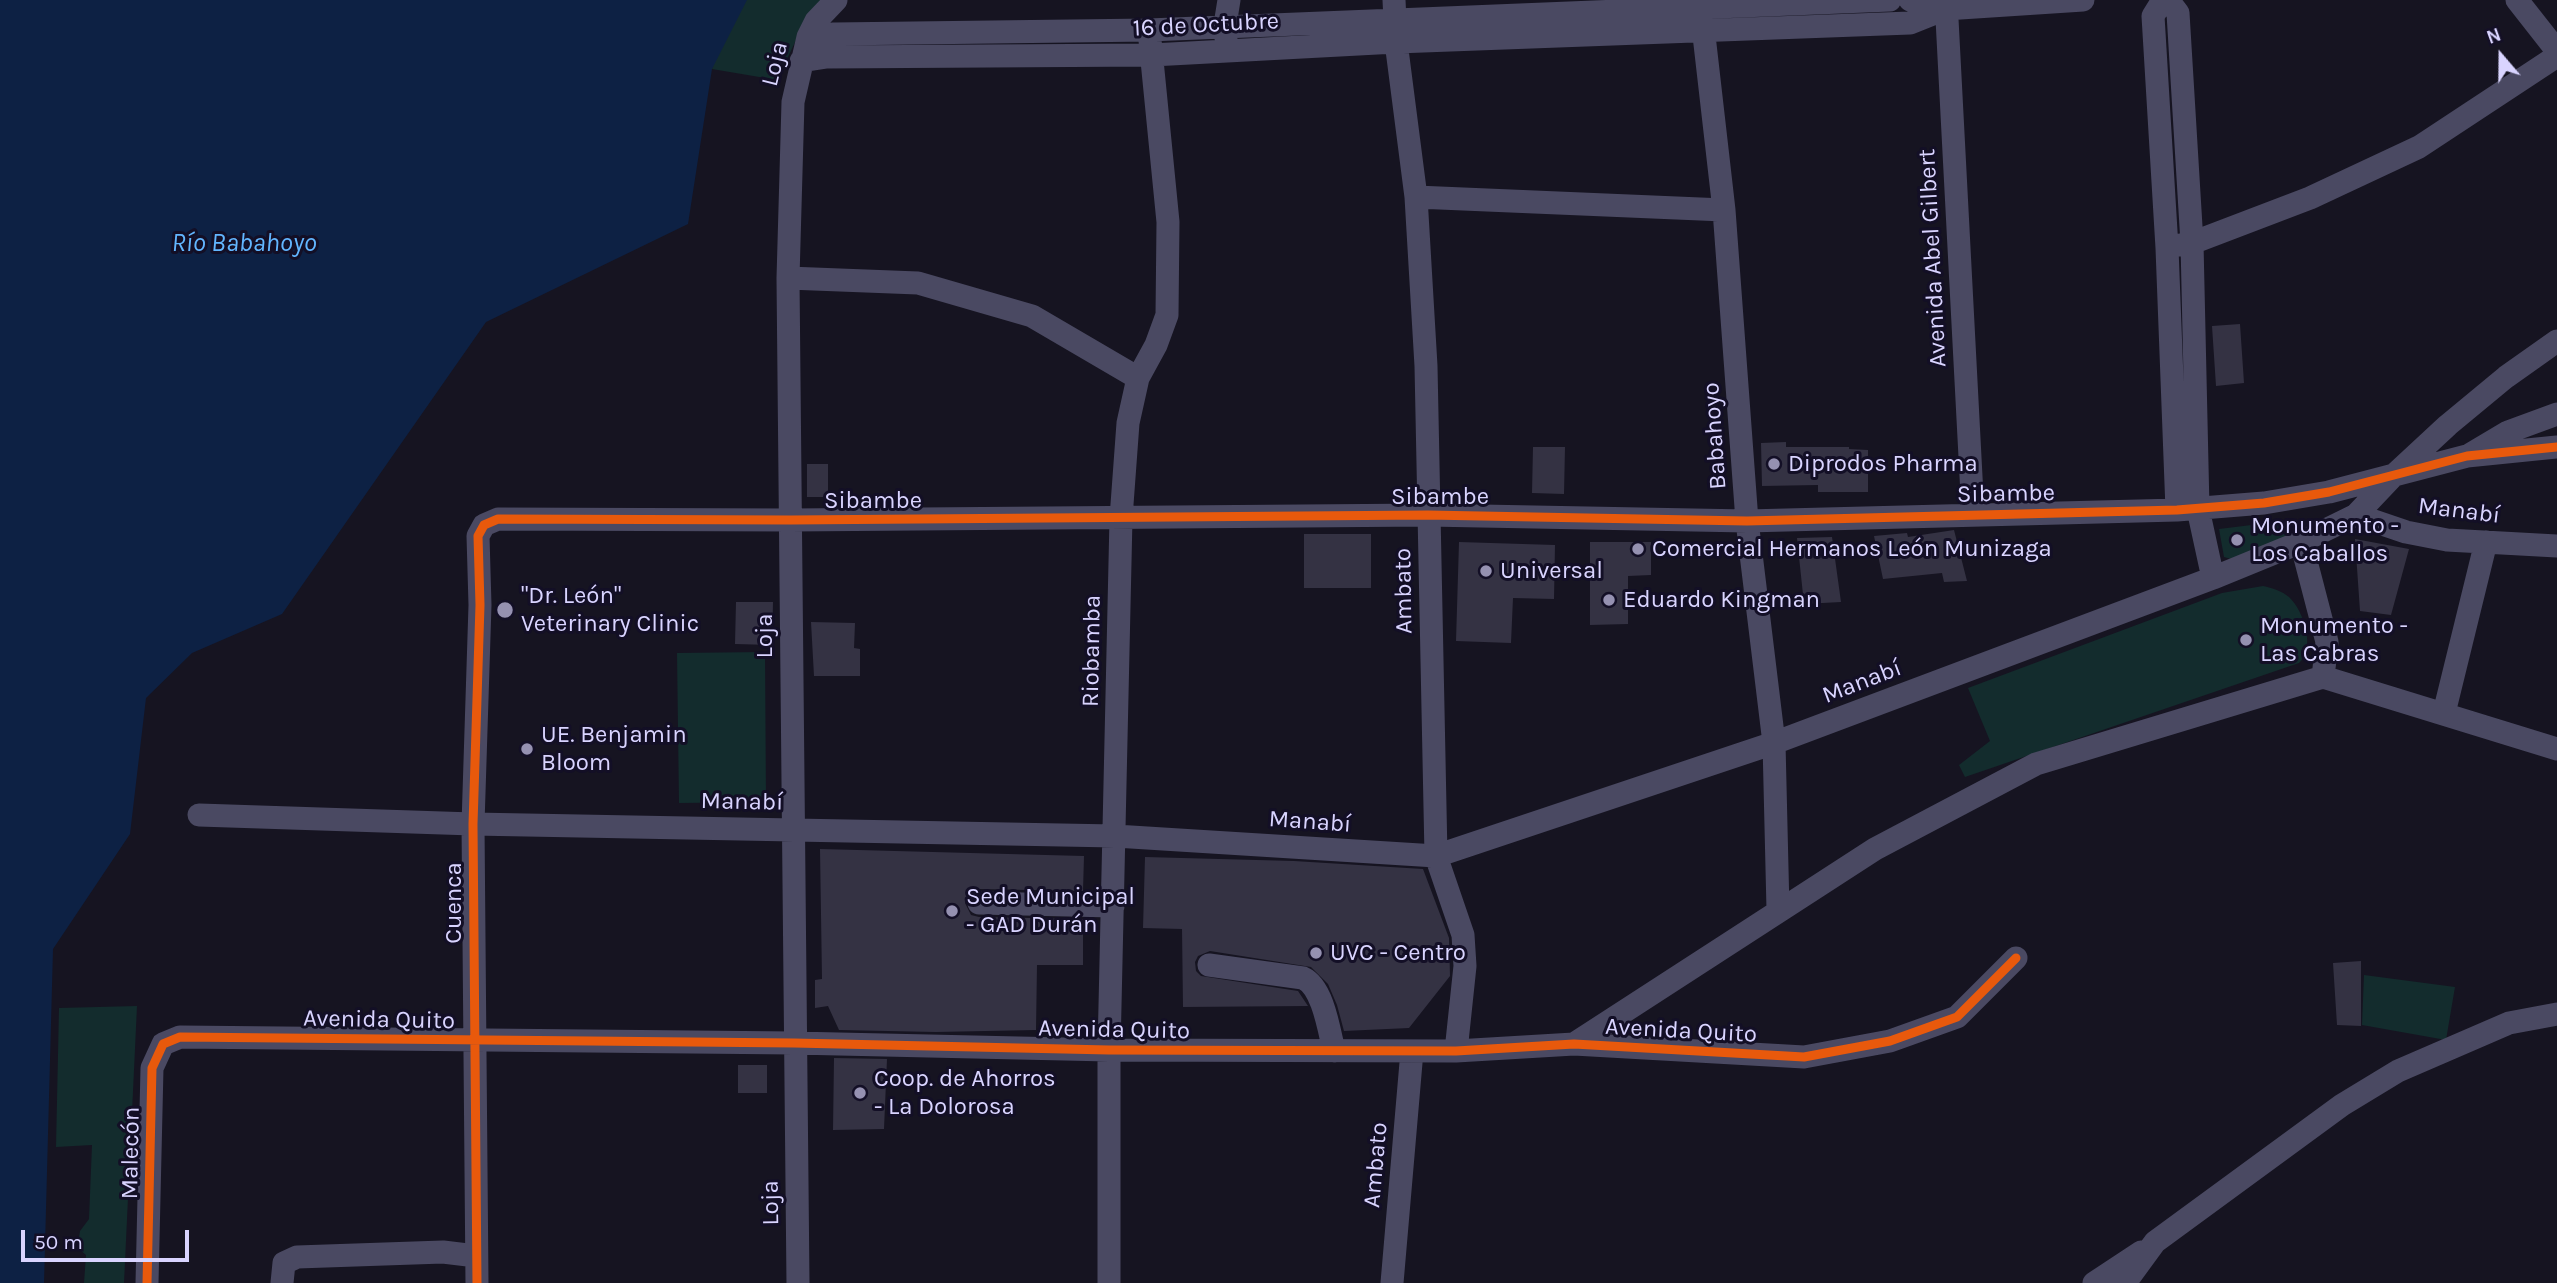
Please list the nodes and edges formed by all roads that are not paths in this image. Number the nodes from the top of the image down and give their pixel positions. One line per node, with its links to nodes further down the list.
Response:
1 (836, 0): 15 (street, Loja)
2 (1229, 0): 12 (street)
3 (1890, 0): 9 (street, 16 de Octubre)
4 (1910, 0): 10 (street, 16 de Octubre)
5 (2083, 0): 10 (street, 16 de Octubre)
6 (2163, 0): 25 (street)
7 (2168, 0): 24 (street)
8 (2516, 0): 18 (street)
9 (1701, 4): 11 (street, 16 de Octubre); 14 (street, Babahoyo)
10 (1946, 5): 14 (street, 16 de Octubre); 34 (street, Avenida Abel Gilbert)
11 (1394, 9): 12 (street, 16 de Octubre); 16 (street, Ambato)
12 (1225, 25): 13 (street, 16 de Octubre); 17 (street)
13 (1149, 30): 15 (street, 16 de Octubre); 19 (street, Riobamba)
14 (1704, 31): 16 (street, 16 de Octubre); 23 (street, Babahoyo)
15 (808, 37): 21 (street, Loja)
16 (1396, 42): 17 (street, 16 de Octubre); 22 (street, Ambato)
17 (1226, 50): 19 (street, 16 de Octubre)
18 (2557, 51)
19 (1152, 55): 21 (street, 16 de Octubre); 28 (street, Riobamba)
20 (2557, 56): 24 (street)
21 (802, 61): 26 (street, Loja)
22 (1416, 197): 23 (street); 35 (street, Ambato)
23 (1724, 210): 39 (street, Babahoyo)
24 (2192, 243): 25 (street); 33 (street)
25 (2167, 247): 33 (street)
26 (788, 278): 28 (street); 38 (street, Loja)
27 (2557, 341): 32 (street, Sibambe)
28 (1138, 378): 37 (street, Riobamba)
29 (2557, 414): 31 (street)
30 (2557, 447): 31 (street)
31 (2467, 456): 32 (street)
32 (2393, 476): 33 (street, Sibambe); 36 (street, Manabí)
33 (2188, 510): 34 (street, Sibambe); 44 (street)
34 (1973, 514): 39 (street, Sibambe)
35 (1428, 515): 37 (street, Sibambe); 39 (street, Sibambe); 53 (street, Ambato)
36 (2357, 515): 41 (street, Manabí); 42 (street, Manabí)
37 (1121, 518): 38 (street, Sibambe); 52 (street, Riobamba)
38 (791, 520): 40 (street, Sibambe); 51 (street, Loja)
39 (1747, 521): 47 (street, Babahoyo)
40 (484, 525): 50 (street, Cuenca)
41 (2301, 542): 44 (street, Manabí); 45 (street)
42 (2486, 542): 43 (street, Manabí); 46 (street)
43 (2557, 546)
44 (2213, 578): 47 (street, Manabí)
45 (2323, 677): 46 (street); 56 (street)
46 (2444, 713): 48 (street)
47 (1774, 743): 53 (street, Manabí); 56 (street, Babahoyo)
48 (2557, 749)
49 (199, 815): 50 (street, Manabí)
50 (473, 824): 51 (street, Manabí); 61 (street, Cuenca)
51 (792, 829): 52 (street, Manabí); 62 (street, Loja)
52 (1115, 836): 53 (street, Manabí); 55 (street, Riobamba)
53 (1436, 856): 67 (street, Ambato)
54 (979, 903): 55 (street)
55 (1113, 906): 64 (street, Riobamba)
56 (1778, 910): 63 (street)
57 (2016, 958): 63 (street, Avenida Quito)
58 (1209, 965): 65 (street)
59 (2557, 1014): 68 (street)
60 (180, 1037): 61 (street, Avenida Quito); 70 (street, Malecón)
61 (474, 1040): 62 (street, Avenida Quito); 69 (street, Cuenca)
62 (794, 1043): 64 (street, Avenida Quito); 73 (street, Loja)
63 (1574, 1044): 67 (street, Avenida Quito)
64 (1109, 1050): 65 (street, Avenida Quito); 74 (street, Riobamba)
65 (1334, 1051): 66 (street, Avenida Quito)
66 (1412, 1051): 67 (street, Avenida Quito); 75 (street, Ambato)
67 (1456, 1051)
68 (2155, 1242): 76 (street); 77 (street)
69 (476, 1256): 71 (street); 72 (street, Cuenca)
70 (147, 1283)
71 (282, 1283)
72 (477, 1283)
73 (798, 1283)
74 (1110, 1283)
75 (1392, 1283)
76 (2094, 1283)
77 (2125, 1283)

